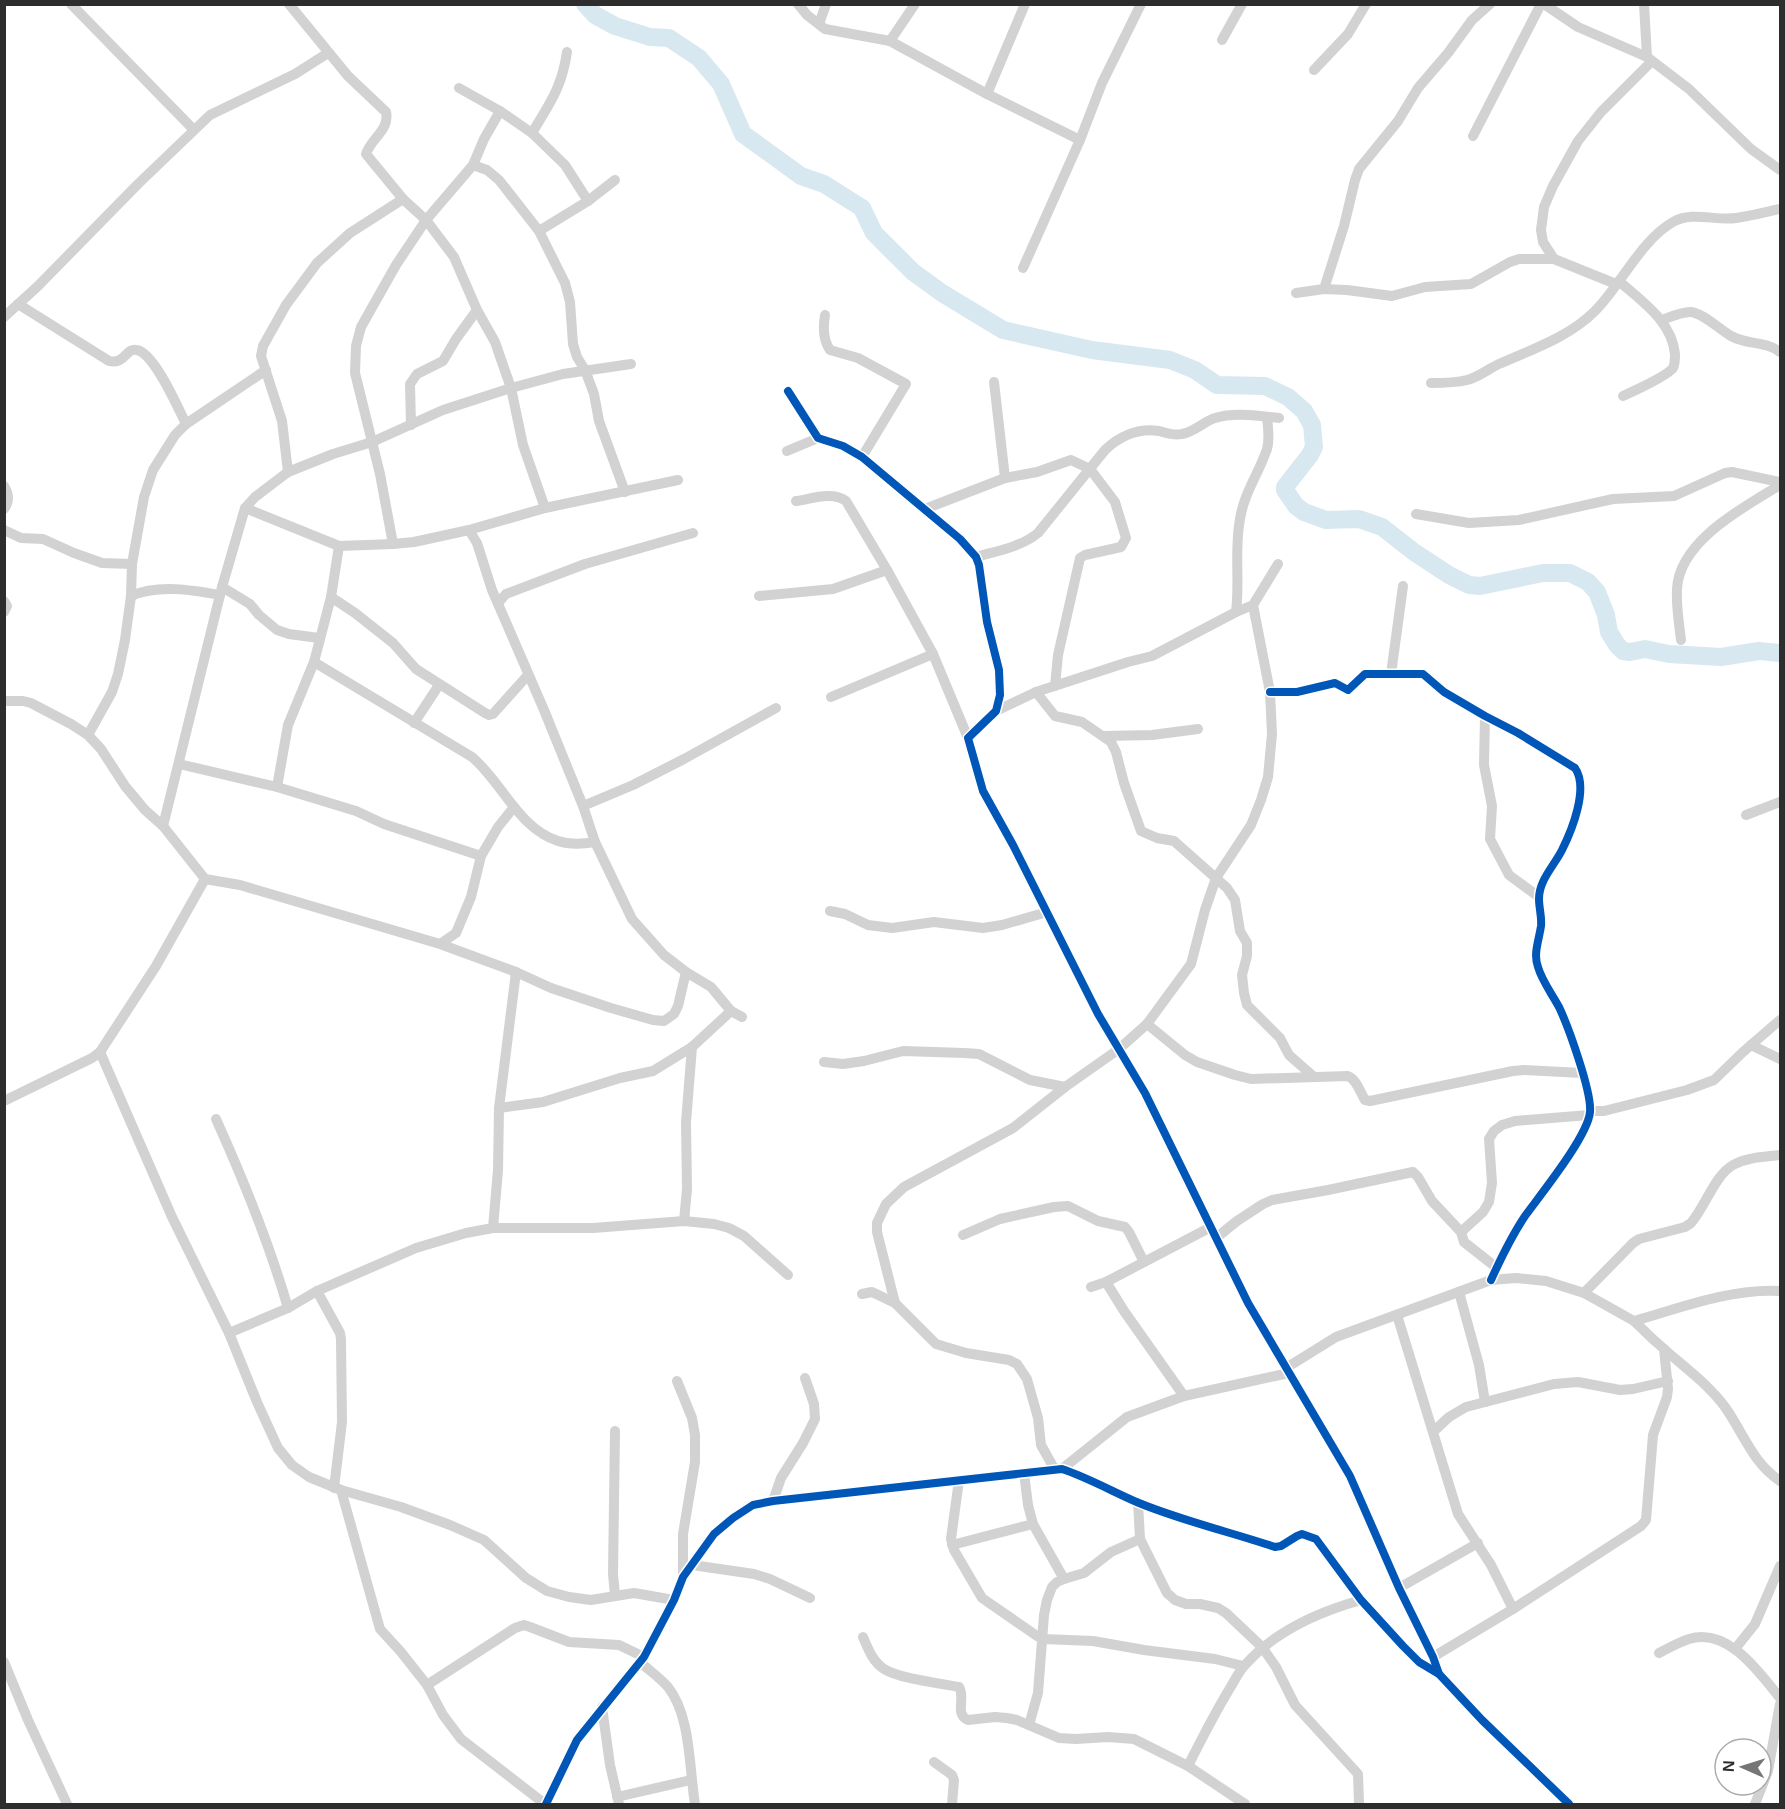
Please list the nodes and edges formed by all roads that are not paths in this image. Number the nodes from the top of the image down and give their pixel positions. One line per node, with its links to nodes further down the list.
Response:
1 (72, 4): 23 (street)
2 (289, 4): 17 (street)
3 (798, 4): 13 (street)
4 (826, 4): 13 (street)
5 (915, 4): 15 (street)
6 (1025, 4): 21 (street)
7 (1141, 4): 26 (street)
8 (1242, 4): 14 (street)
9 (1366, 4): 19 (street)
10 (1490, 4): 38 (street)
11 (1542, 4): 18 (street); 25 (street)
12 (1644, 4): 18 (street)
13 (819, 24): 15 (street)
14 (1222, 40)
15 (890, 41): 21 (street)
16 (567, 52): 24 (street)
17 (328, 53): 23 (street); 30 (street)
18 (1649, 59): 28 (street); 35 (street)
19 (1314, 70)
20 (459, 88): 22 (street)
21 (987, 94): 26 (street)
22 (500, 111): 24 (street); 27 (street)
23 (194, 130): 40 (street)
24 (532, 133): 31 (street)
25 (1473, 136)
26 (1080, 140): 36 (street)
27 (473, 165): 33 (street); 34 (street)
28 (1780, 170)
29 (615, 180): 31 (street)
30 (403, 199): 33 (street); 47 (street)
31 (588, 201): 34 (street)
32 (1780, 209): 37 (street)
33 (426, 220): 41 (street); 59 (street)
34 (539, 231): 48 (street)
35 (1554, 259): 37 (street); 38 (street)
36 (1023, 268)
37 (1618, 283): 44 (street); 50 (street)
38 (1324, 289): 39 (street)
39 (1296, 292)
40 (18, 304): 43 (street); 56 (street)
41 (477, 310): 51 (street); 57 (street)
42 (825, 315): 61 (street)
43 (4, 317)
44 (1662, 320): 45 (street); 53 (street)
45 (1780, 352)
46 (631, 364): 48 (street)
47 (266, 370): 56 (street); 63 (street)
48 (585, 370): 51 (street); 68 (street)
49 (994, 382): 64 (street)
50 (1431, 383)
51 (511, 388): 57 (street); 71 (street)
52 (788, 391): 58 (street)
53 (1623, 396)
54 (1267, 417): 55 (street); 62 (street); 95 (street)
55 (1279, 418)
56 (186, 424): 81 (street)
57 (411, 425): 59 (street)
58 (818, 438): 60 (street); 61 (street)
59 (372, 442): 63 (street); 78 (street)
60 (787, 450)
61 (862, 457): 73 (street)
62 (1090, 469): 64 (street); 80 (street); 103 (street)
63 (288, 471): 70 (street)
64 (1005, 478): 73 (street)
65 (678, 480): 68 (street)
66 (1780, 483): 74 (street); 97 (street)
67 (4, 486): 72 (street)
68 (626, 492): 71 (street)
69 (795, 501): 83 (street)
70 (245, 508): 79 (street); 86 (street)
71 (545, 508): 76 (street)
72 (4, 509)
73 (925, 509): 80 (street)
74 (1416, 513)
75 (4, 530): 81 (street)
76 (469, 530): 78 (street); 85 (street)
77 (693, 533): 87 (street)
78 (393, 544): 79 (street)
79 (339, 546): 90 (street)
80 (976, 557): 109 (street)
81 (132, 564): 88 (street)
82 (1278, 564): 93 (street)
83 (887, 570): 89 (street); 98 (street)
84 (1403, 586): 100 (street)
85 (492, 590): 87 (street); 92 (street)
86 (221, 591): 88 (street); 96 (street); 116 (street)
87 (506, 594): 92 (street)
88 (131, 596): 113 (street)
89 (759, 596)
90 (331, 597): 96 (street); 102 (street)
91 (4, 601): 94 (street)
92 (498, 603): 101 (street)
93 (1252, 605): 95 (street); 105 (street)
94 (4, 612)
95 (1236, 612): 103 (street)
96 (319, 638): 99 (street)
97 (1681, 640)
98 (933, 654): 106 (street); 115 (street)
99 (314, 662): 111 (street); 117 (street)
100 (1391, 674): 105 (street); 110 (street)
101 (528, 675): 102 (street); 119 (street)
102 (439, 685): 111 (street)
103 (1055, 686): 104 (street)
104 (1036, 692): 109 (street); 114 (street)
105 (1270, 692): 125 (street)
106 (831, 697)
107 (4, 700): 113 (street)
108 (776, 708): 119 (street)
109 (996, 711): 115 (street)
110 (1485, 716): 127 (street); 127 (street)
111 (414, 723): 120 (street)
112 (1198, 729): 114 (street)
113 (88, 735): 122 (street)
114 (1104, 736): 125 (street)
115 (968, 738): 129 (street)
116 (180, 764): 117 (street); 122 (street)
117 (277, 787): 124 (street)
118 (1780, 802): 121 (street)
119 (583, 806): 123 (street)
120 (514, 807): 123 (street); 124 (street)
121 (1746, 815)
122 (163, 826): 126 (street)
123 (595, 842): 132 (street)
124 (481, 856): 130 (street)
125 (1216, 878): 136 (street); 144 (street)
126 (205, 879): 130 (street); 140 (street)
127 (1539, 897): 143 (street)
128 (830, 911): 129 (street)
129 (1047, 912): 139 (street)
130 (440, 944): 131 (street)
131 (516, 972): 132 (street); 147 (street)
132 (686, 972): 133 (street)
133 (731, 1011): 134 (street); 138 (street)
134 (742, 1017)
135 (1780, 1020): 137 (street)
136 (1147, 1024): 139 (street); 144 (street)
137 (1751, 1045): 141 (street); 148 (street)
138 (692, 1047): 147 (street); 151 (street)
139 (1119, 1049): 145 (street); 152 (street)
140 (100, 1053): 146 (street); 172 (street)
141 (1780, 1059)
142 (824, 1062): 145 (street)
143 (1582, 1073): 144 (street); 148 (street)
144 (1314, 1077)
145 (1065, 1087): 168 (street)
146 (4, 1101)
147 (499, 1108): 153 (street)
148 (1590, 1113): 154 (street); 158 (street)
149 (216, 1119): 169 (street)
150 (1780, 1155): 166 (street)
151 (684, 1221): 153 (street); 159 (street)
152 (1210, 1227): 156 (street); 157 (street)
153 (493, 1228): 163 (street)
154 (1461, 1232): 156 (street); 158 (street)
155 (963, 1235): 157 (street)
156 (1216, 1238): 174 (street)
157 (1144, 1262): 161 (street)
158 (1497, 1268): 160 (street)
159 (788, 1275)
160 (1491, 1280): 165 (street); 166 (street)
161 (1106, 1282): 162 (street); 178 (street)
162 (1091, 1287)
163 (318, 1291): 169 (street); 186 (street)
164 (1780, 1291): 171 (street)
165 (1459, 1292): 170 (street); 179 (street)
166 (1584, 1293): 171 (street)
167 (862, 1294): 168 (street)
168 (895, 1303): 182 (street)
169 (288, 1308): 172 (street)
170 (1398, 1315): 174 (street); 181 (street)
171 (1634, 1321): 173 (street)
172 (229, 1333): 186 (street)
173 (1664, 1349): 177 (street); 185 (street)
174 (1288, 1371): 178 (street); 197 (street)
175 (805, 1378): 187 (street)
176 (677, 1381): 195 (street)
177 (1668, 1381): 179 (street); 202 (street)
178 (1184, 1396): 182 (street)
179 (1485, 1402): 181 (street)
180 (615, 1431): 198 (street)
181 (1434, 1431): 191 (street)
182 (1059, 1470): 183 (street); 188 (street)
183 (1024, 1473): 184 (street); 189 (street)
184 (959, 1480): 187 (street); 192 (street)
185 (1780, 1481)
186 (337, 1489): 198 (street); 213 (street)
187 (773, 1501): 193 (street)
188 (1138, 1502): 190 (street); 201 (street)
189 (1033, 1524): 192 (street); 196 (street)
190 (1140, 1539): 196 (street); 205 (street)
191 (1478, 1543): 197 (street); 202 (street)
192 (952, 1545): 204 (street)
193 (692, 1565): 195 (street); 199 (street)
194 (1780, 1566): 206 (street)
195 (683, 1577): 200 (street)
196 (1064, 1579): 204 (street)
197 (1399, 1588): 208 (street)
198 (615, 1595): 200 (street)
199 (810, 1598)
200 (674, 1600): 209 (street)
201 (1361, 1600): 205 (street); 212 (street)
202 (1513, 1609): 208 (street)
203 (863, 1637): 217 (street)
204 (1043, 1639): 211 (street); 217 (street)
205 (1262, 1647): 211 (street); 227 (street)
206 (1736, 1649): 207 (street); 214 (street)
207 (1659, 1653)
208 (1433, 1657): 212 (street)
209 (642, 1660): 213 (street); 216 (street); 220 (street)
210 (4, 1662): 222 (street)
211 (1243, 1666): 219 (street)
212 (1439, 1674): 228 (street)
213 (427, 1685): 223 (street)
214 (1780, 1698)
215 (1780, 1704): 229 (street)
216 (602, 1707): 221 (street); 223 (street)
217 (1029, 1725): 219 (street)
218 (934, 1762): 225 (street)
219 (1188, 1766): 226 (street)
220 (691, 1780): 221 (street); 224 (street)
221 (618, 1801)
222 (66, 1804)
223 (546, 1804)
224 (695, 1804)
225 (952, 1804)
226 (1245, 1804)
227 (1359, 1804)
228 (1569, 1804)
229 (1755, 1804)

